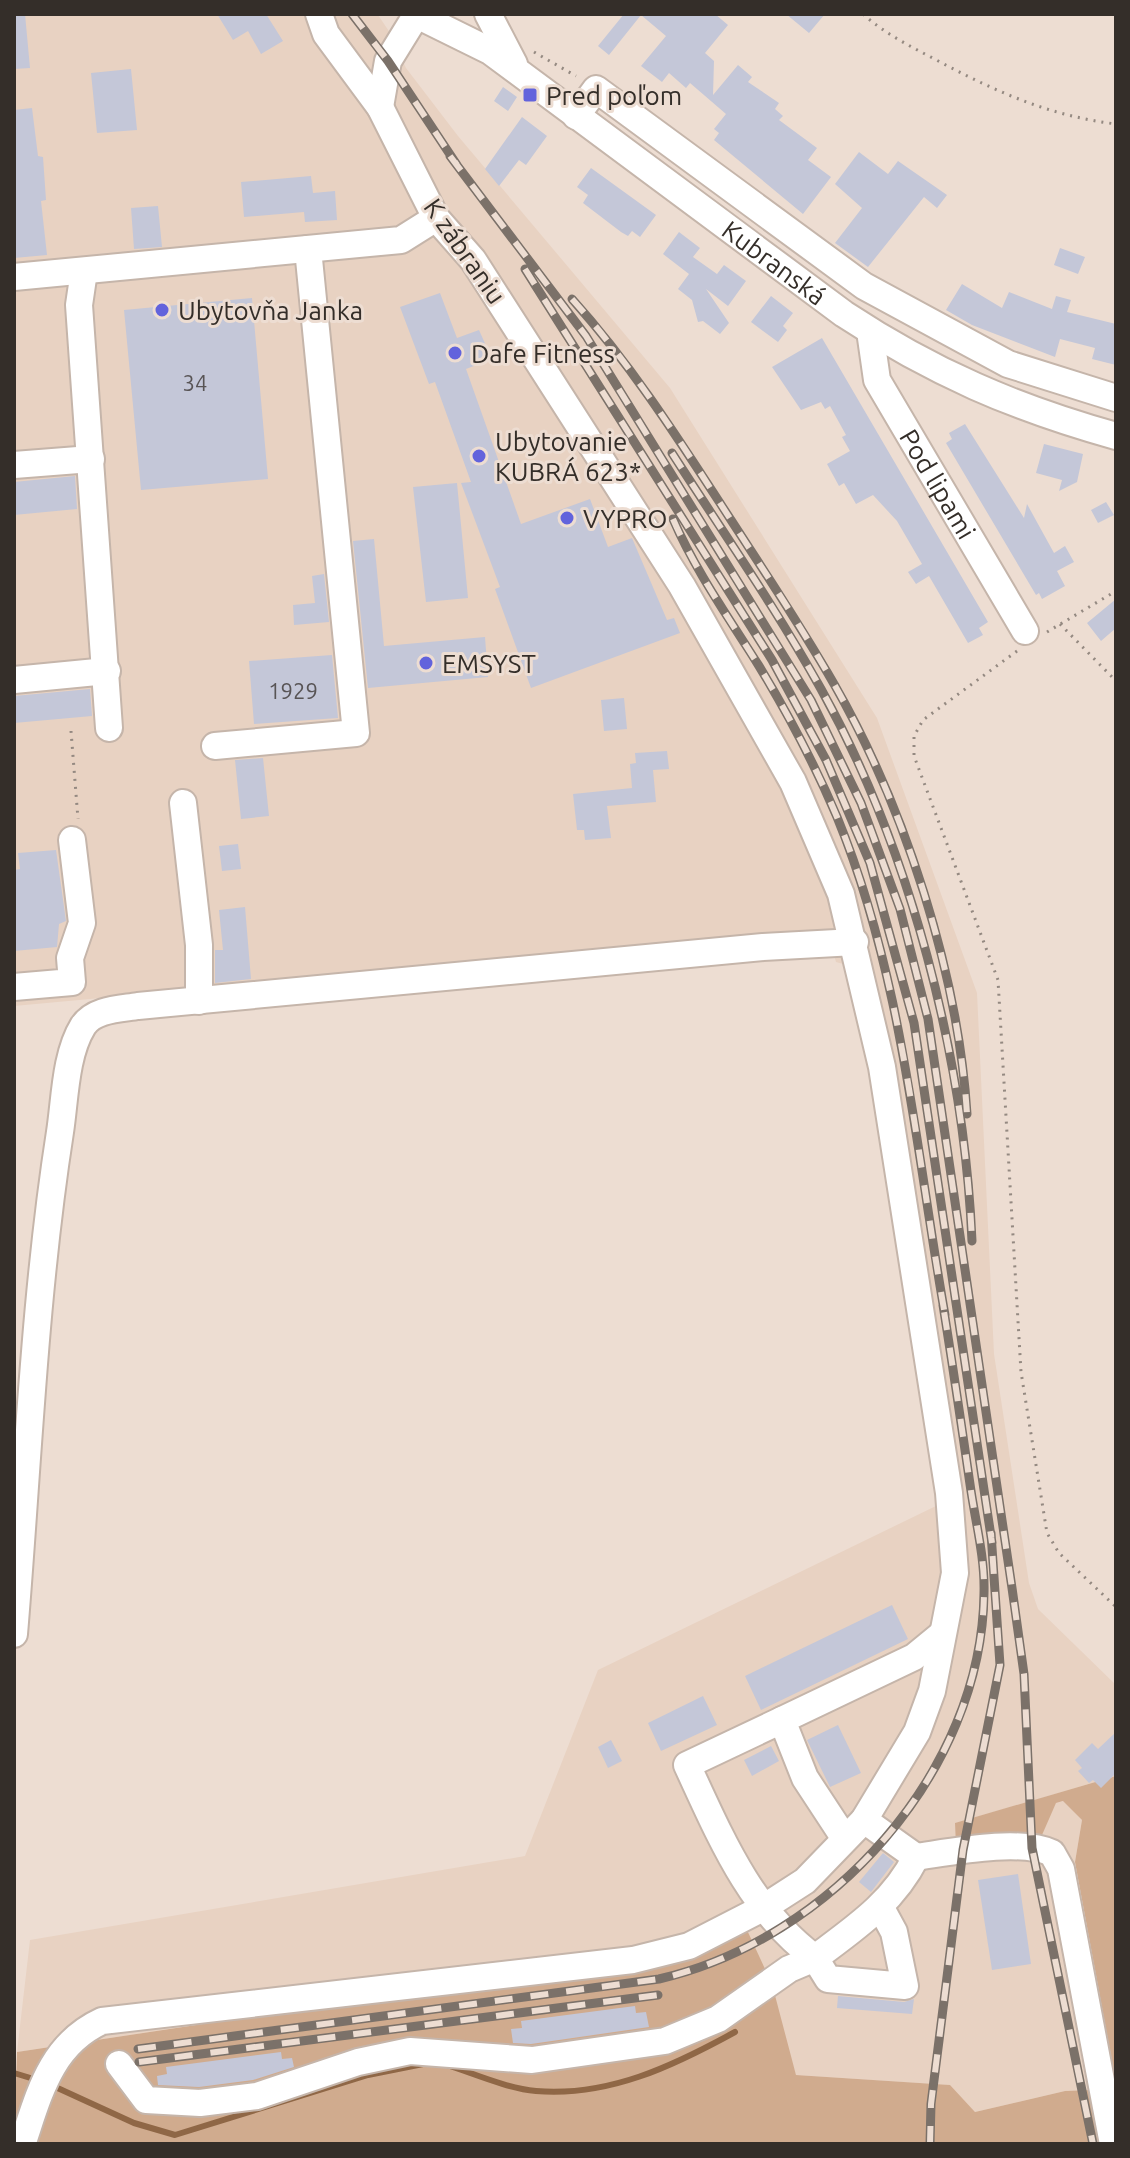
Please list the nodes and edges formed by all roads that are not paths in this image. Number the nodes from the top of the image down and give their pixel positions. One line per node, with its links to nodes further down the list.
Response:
1 (319, 14): 6 (street, K zábraniu)
2 (416, 14): 4 (street, Kubranská); 6 (street)
3 (488, 14): 5 (street)
4 (448, 20): 5 (street, Kubranská)
5 (520, 74): 7 (street, Kubranská)
6 (380, 107): 10 (street, K zábraniu)
7 (576, 116): 8 (street, Kubranská); 9 (street, Kubranská)
8 (724, 184): 9 (street, Kubranská); 16 (street, Kubranská)
9 (704, 210): 17 (street, Kubranská)
10 (436, 218): 11 (street); 33 (street, K zábraniu)
11 (412, 244): 12 (street); 13 (street)
12 (308, 249): 14 (street); 30 (street)
13 (377, 261)
14 (84, 271): 15 (street); 24 (street)
15 (14, 277)
16 (864, 286): 17 (street, Kubranská); 19 (street, Kubranská)
17 (844, 314): 18 (street, Kubranská)
18 (870, 331): 20 (street, Kubranská); 26 (street, Pod lipami)
19 (1008, 364): 20 (street); 21 (street, Kubranská)
20 (995, 398): 22 (street, Kubranská)
21 (1116, 398)
22 (1116, 436)
23 (14, 448): 24 (street)
24 (84, 451): 25 (street); 27 (street)
25 (14, 465)
26 (1028, 639)
27 (107, 671): 28 (street); 29 (street)
28 (14, 680)
29 (109, 728)
30 (215, 746)
31 (183, 803): 35 (street)
32 (75, 832): 34 (street)
33 (855, 942): 35 (street); 37 (street, K zábraniu)
34 (14, 987)
35 (199, 1001): 36 (street)
36 (14, 1634)
37 (942, 1634): 38 (street); 39 (street, K zábraniu)
38 (782, 1720): 40 (street); 42 (street)
39 (864, 1820): 40 (street, K zábraniu); 41 (street)
40 (845, 1839): 42 (street, K zábraniu)
41 (916, 1857): 43 (street); 47 (street)
42 (763, 1908): 44 (street); 46 (street, K zábraniu)
43 (881, 1908): 44 (street); 44 (street)
44 (815, 1958): 45 (street)
45 (119, 2064)
46 (14, 2137)
47 (1113, 2144)

